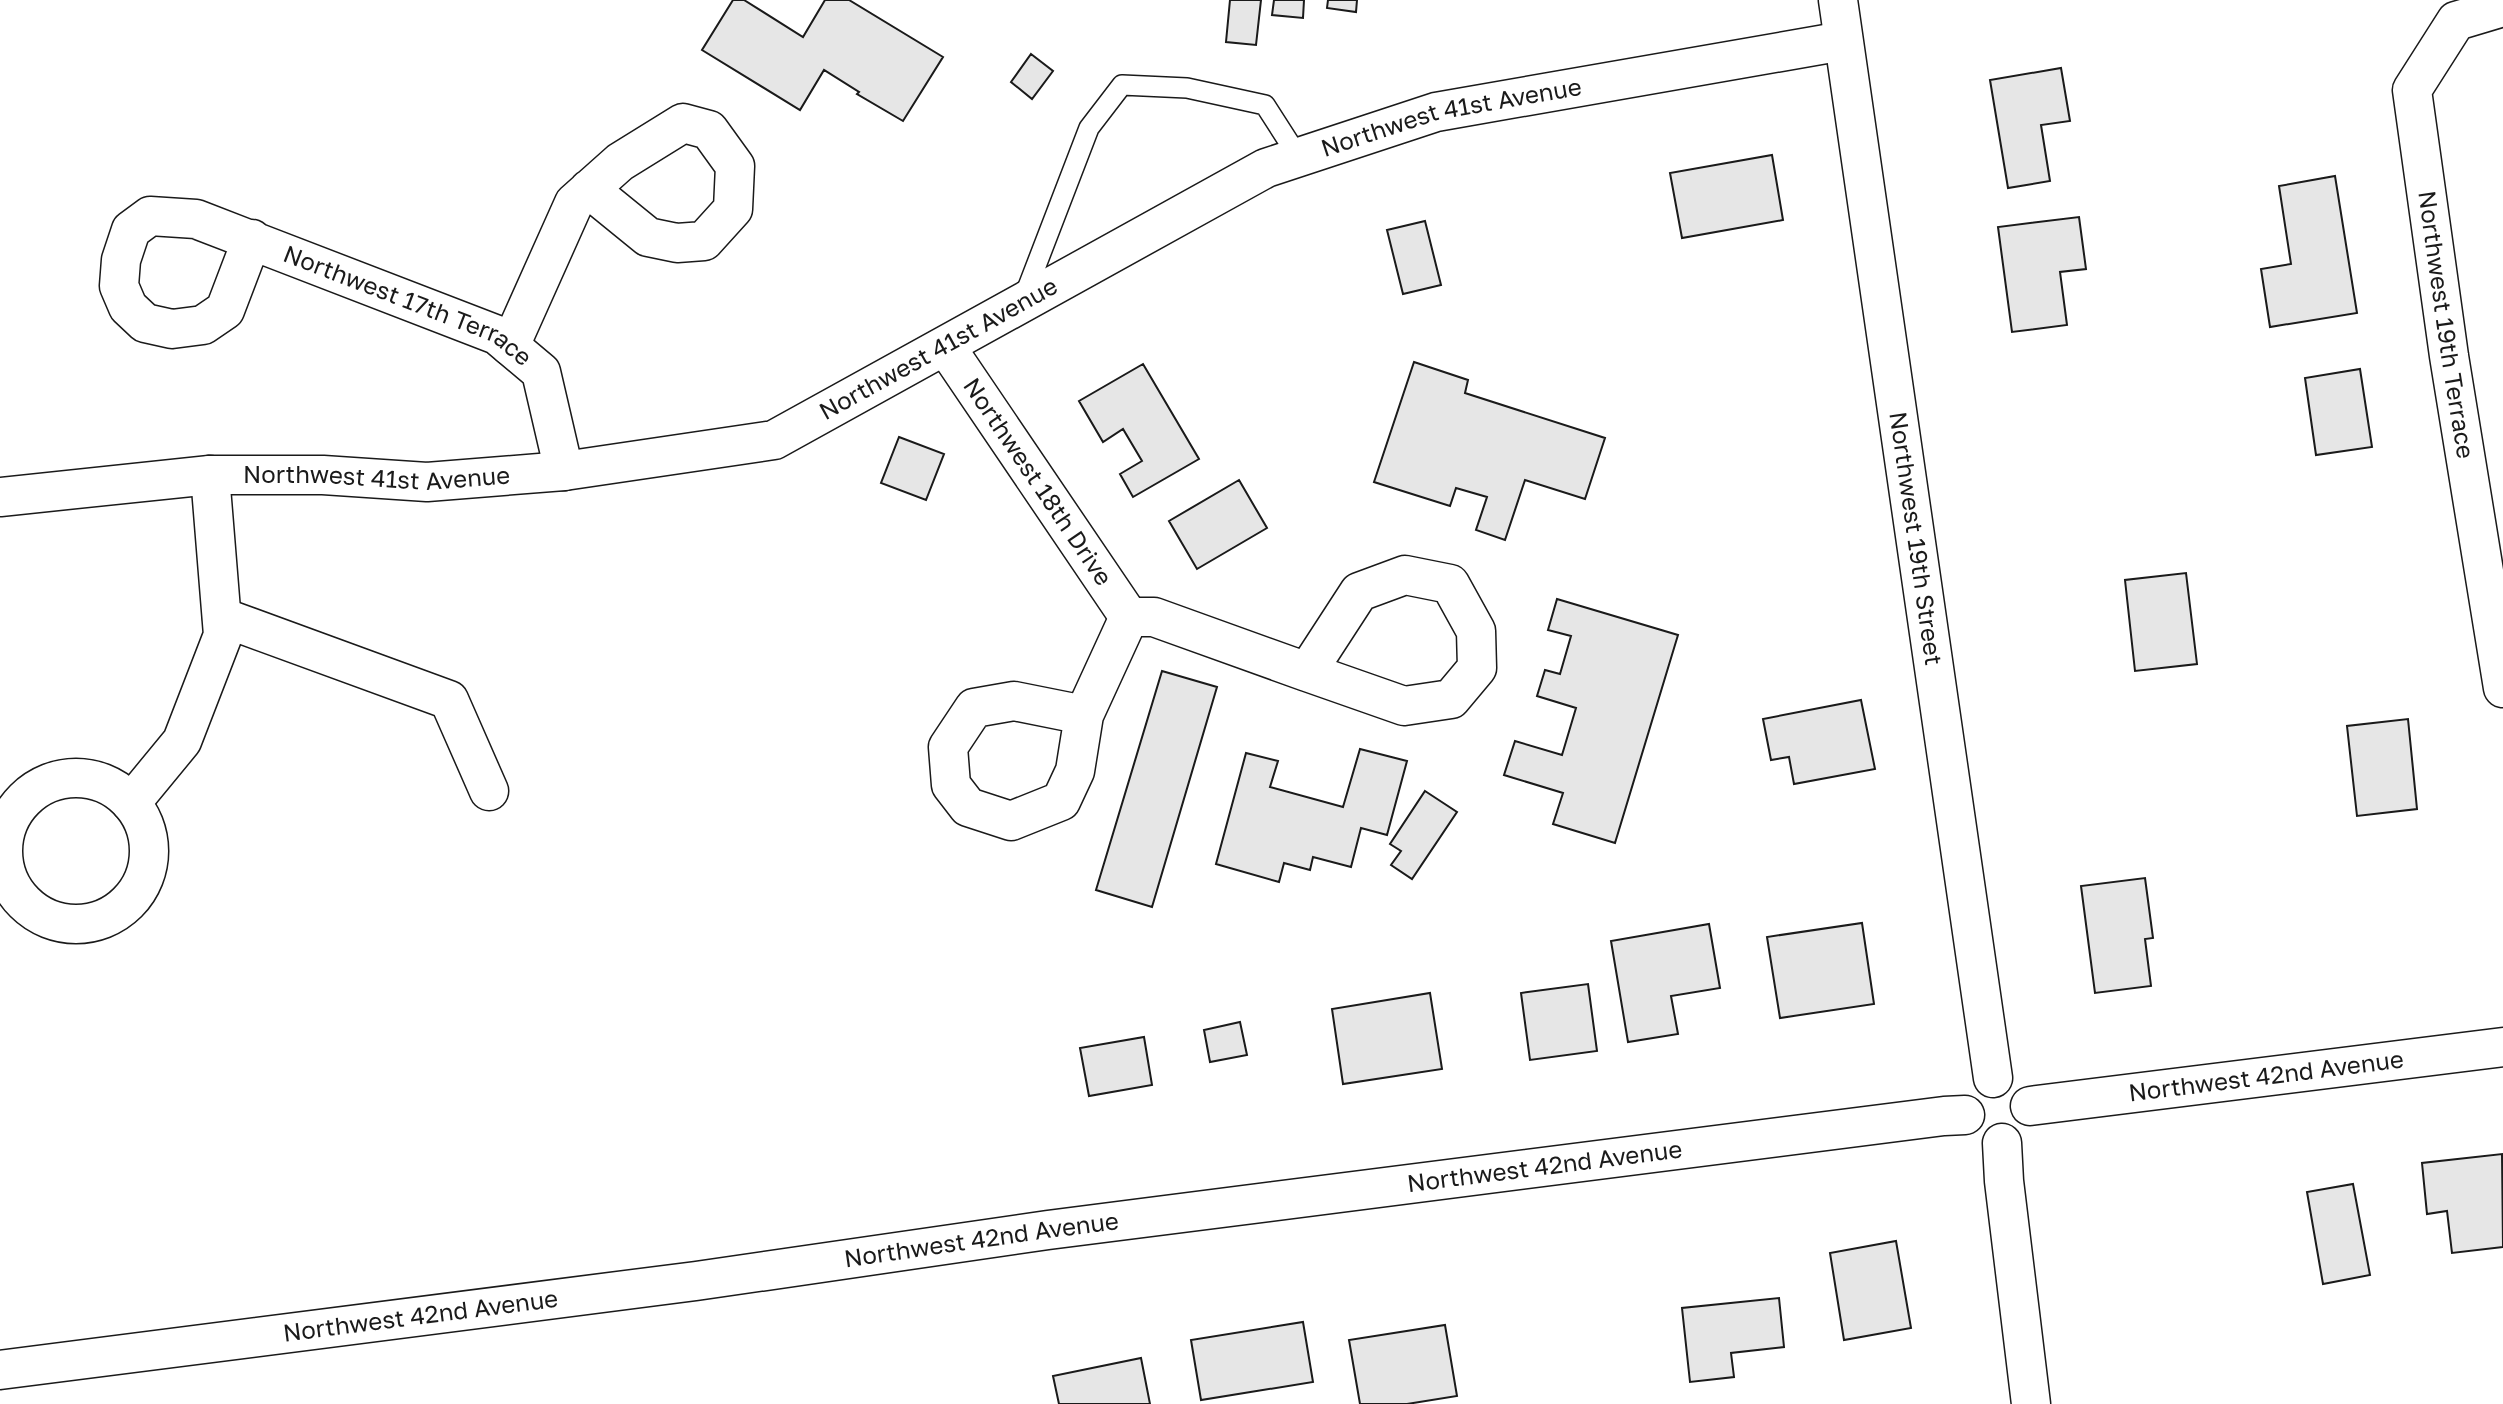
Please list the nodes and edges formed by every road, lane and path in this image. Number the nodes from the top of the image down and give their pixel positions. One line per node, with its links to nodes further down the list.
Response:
1 (1838, 0): 3 (street, Northwest 19th Street)
2 (2503, 7): 16 (street, Northwest 19th Terrace)
3 (1843, 41): 4 (street, Northwest 41st Avenue); 21 (street, Northwest 19th Street)
4 (1299, 158): 7 (street, Northwest 41st Avenue); 7 (lane)
5 (589, 189): 8 (street)
6 (252, 239): 8 (street, Northwest 17th Terrace)
7 (1021, 305): 9 (street, Northwest 41st Avenue)
8 (510, 346): 10 (street, Northwest 17th Terrace)
9 (946, 347): 10 (street, Northwest 41st Avenue); 14 (street, Northwest 18th Drive)
10 (564, 471): 11 (street, Northwest 41st Avenue)
11 (210, 475): 12 (street, Northwest 41st Avenue); 13 (street)
12 (0, 497)
13 (222, 617): 18 (street); 19 (street)
14 (1129, 617): 15 (street); 17 (street)
15 (1307, 672)
16 (2503, 688)
17 (1084, 715)
18 (489, 791)
19 (131, 803)
20 (2503, 1047): 22 (street, Northwest 42nd Avenue)
21 (1993, 1078): 22 (street); 23 (street)
22 (2030, 1106): 24 (street)
23 (1965, 1115): 24 (street); 25 (street, Northwest 42nd Avenue)
24 (2002, 1143): 26 (street)
25 (0, 1370)
26 (2031, 1404)

